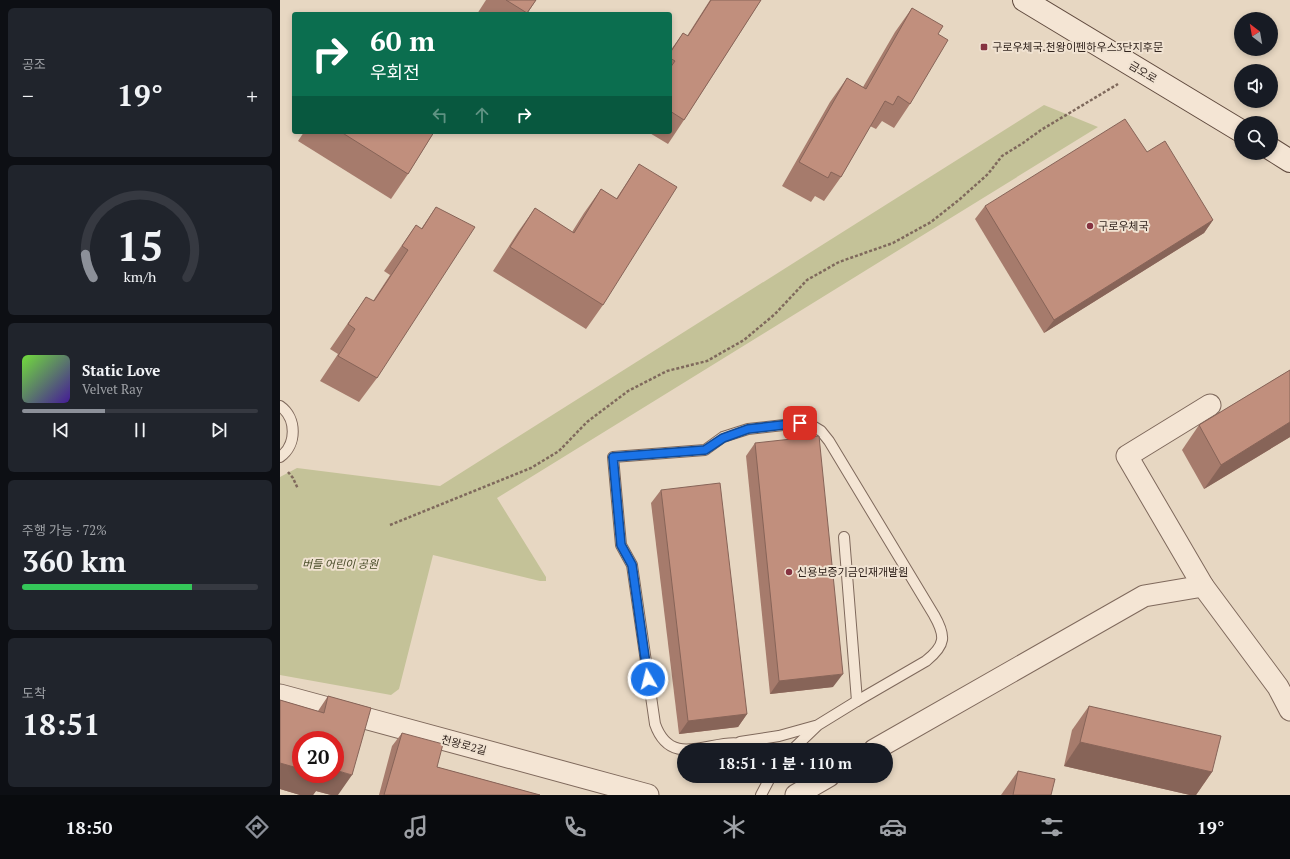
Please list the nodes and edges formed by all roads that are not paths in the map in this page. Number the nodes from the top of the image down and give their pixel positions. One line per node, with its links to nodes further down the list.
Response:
1 (1024, 0): 2 (main road, 금오로)
2 (1234, 127)
3 (1278, 153): 4 (main road)
4 (1290, 161)
5 (1210, 405): 9 (street)
6 (280, 406): 7 (lane)
7 (280, 457)
8 (844, 537): 11 (lane)
9 (1203, 586): 12 (street); 16 (street)
10 (280, 695): 19 (street, 천왕로2길)
11 (857, 701): 13 (lane); 17 (lane)
12 (1290, 710)
13 (818, 726): 14 (lane); 15 (lane)
14 (732, 743)
15 (800, 743)
16 (886, 743)
17 (677, 748)
18 (817, 783): 20 (street)
19 (648, 795)
20 (796, 795)

